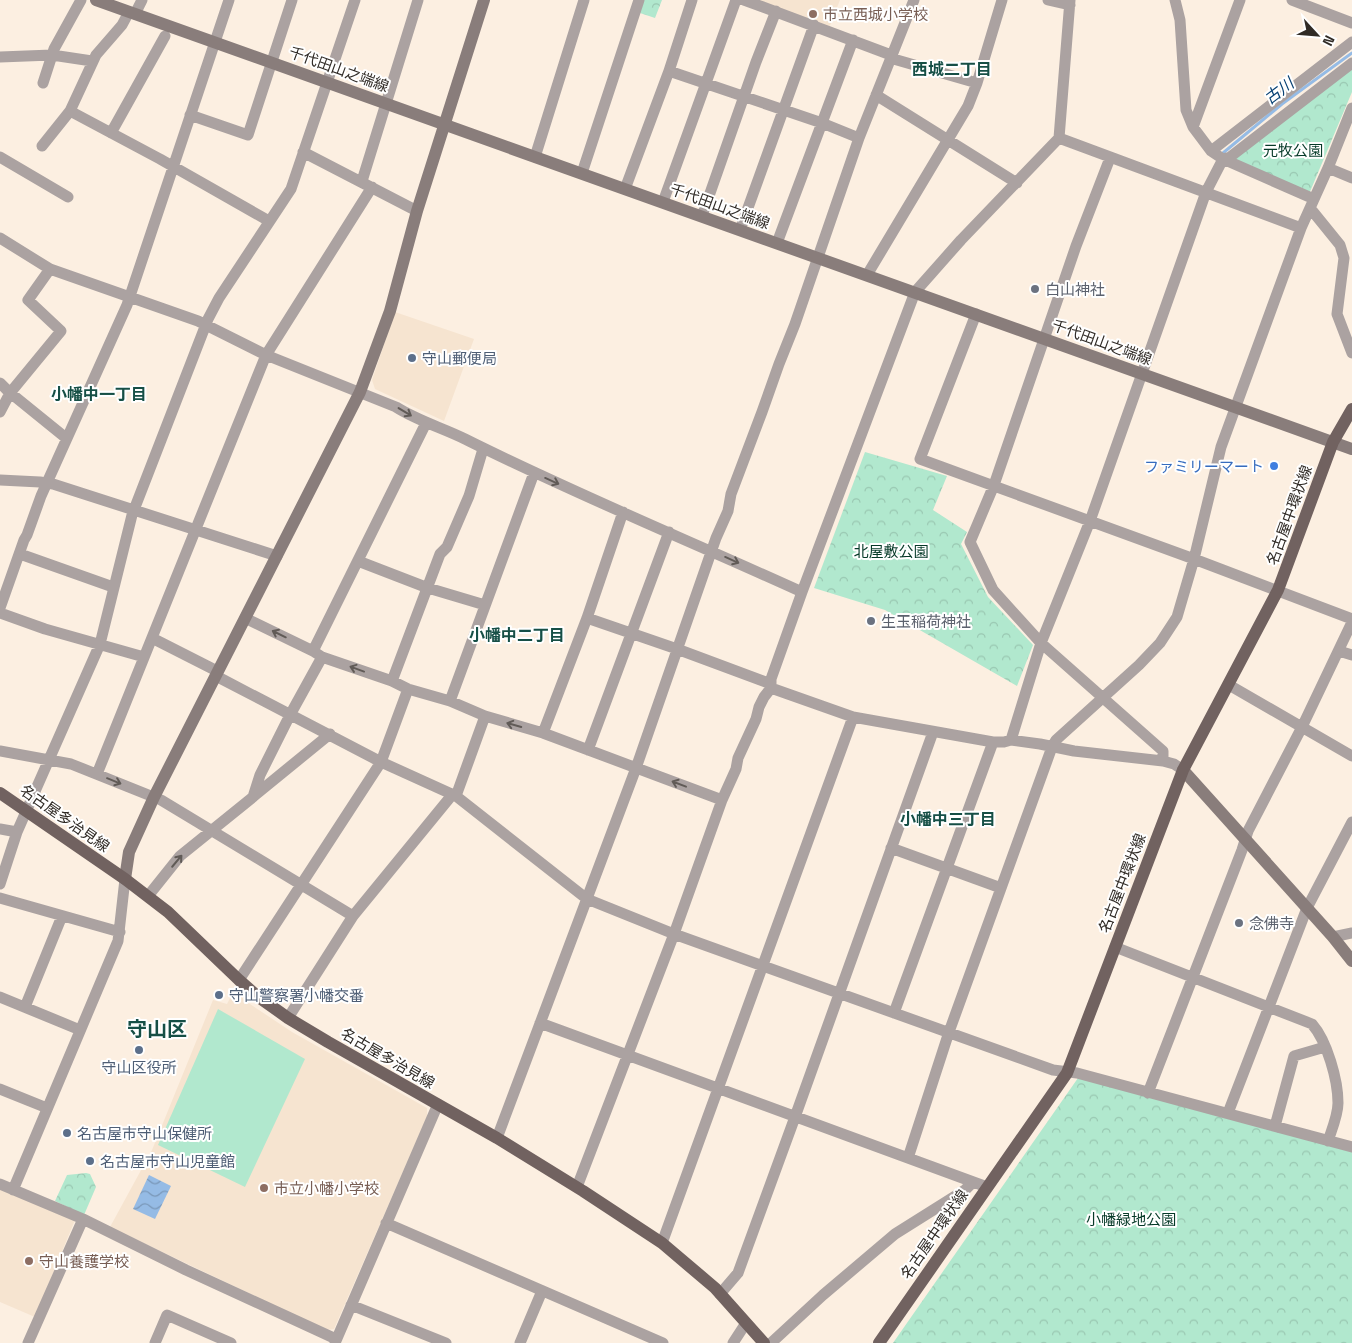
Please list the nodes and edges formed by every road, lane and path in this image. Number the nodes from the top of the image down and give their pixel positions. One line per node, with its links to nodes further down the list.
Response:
1 (81, 0): 30 (street)
2 (96, 0): 23 (street, 千代田山之端線)
3 (142, 0): 23 (street)
4 (229, 0): 28 (street)
5 (292, 0): 34 (street)
6 (355, 0): 37 (street)
7 (418, 0): 43 (street)
8 (484, 0): 49 (street)
9 (584, 0): 59 (street)
10 (638, 0): 64 (street)
11 (692, 0): 36 (street)
12 (736, 0): 40 (street)
13 (744, 0): 22 (street)
14 (914, 0): 32 (street)
15 (1002, 0): 38 (street)
16 (1048, 0): 21 (street)
17 (1175, 0): 50 (street)
18 (1240, 0): 50 (street)
19 (1292, 0): 20 (street)
20 (1304, 2): 24 (street)
21 (1070, 3): 53 (street)
22 (776, 11): 25 (street); 42 (street)
23 (132, 13): 28 (street, 千代田山之端線); 33 (street)
24 (1352, 23)
25 (814, 26): 27 (street); 45 (street)
26 (165, 36): 51 (street)
27 (853, 40): 32 (street); 48 (street)
28 (215, 42): 34 (street, 千代田山之端線); 47 (street)
29 (1352, 42): 56 (street)
30 (52, 55): 31 (street); 33 (street); 39 (street)
31 (0, 56)
32 (890, 56): 38 (street); 41 (street)
33 (92, 62): 46 (street)
34 (272, 62): 37 (street, 千代田山之端線); 47 (street)
35 (1352, 63): 61 (street)
36 (669, 71): 40 (street); 68 (street)
37 (326, 82): 43 (street, 千代田山之端線); 57 (street)
38 (977, 82): 54 (street)
39 (43, 83)
40 (706, 83): 42 (street); 71 (street)
41 (876, 95): 52 (street); 54 (street)
42 (744, 96): 45 (street); 74 (street)
43 (386, 103): 49 (street, 千代田山之端線); 67 (street)
44 (1352, 108): 63 (street)
45 (784, 110): 48 (street); 77 (street)
46 (70, 111): 51 (street); 55 (street)
47 (190, 114): 62 (street)
48 (822, 123): 52 (street); 79 (street)
49 (446, 125): 59 (street, 千代田山之端線); 73 (street)
50 (1193, 127): 56 (street)
51 (111, 133): 62 (street)
52 (859, 138): 80 (street)
53 (1059, 138): 60 (street); 66 (street)
54 (948, 139): 66 (street); 82 (street)
55 (42, 146)
56 (1211, 151): 61 (street)
57 (303, 152): 67 (street); 75 (street)
58 (0, 157): 70 (street)
59 (536, 157): 64 (street, 千代田山之端線)
60 (1110, 158): 69 (street); 87 (street)
61 (1222, 159): 69 (street); 72 (street)
62 (173, 168): 75 (street); 84 (street)
63 (1328, 168): 65 (street); 72 (street)
64 (582, 173): 68 (street, 千代田山之端線)
65 (1352, 178)
66 (1017, 183): 83 (street)
67 (367, 184): 73 (street); 89 (street)
68 (625, 189): 71 (street, 千代田山之端線)
69 (1206, 192): 76 (street); 90 (street)
70 (68, 197)
71 (662, 202): 74 (street, 千代田山之端線)
72 (1312, 204): 76 (street); 88 (street)
73 (417, 211): 92 (street)
74 (702, 216): 77 (street, 千代田山之端線)
75 (269, 221): 86 (street)
76 (1301, 228): 94 (street)
77 (740, 230): 79 (street, 千代田山之端線)
78 (1, 240): 81 (street)
79 (778, 243): 80 (street, 千代田山之端線)
80 (818, 258): 82 (street, 千代田山之端線); 111 (street)
81 (50, 269): 84 (street); 93 (street)
82 (867, 275): 83 (street, 千代田山之端線)
83 (915, 292): 85 (street, 千代田山之端線); 119 (street)
84 (130, 296): 86 (street); 98 (street)
85 (976, 314): 87 (street, 千代田山之端線); 105 (street)
86 (206, 324): 89 (street); 106 (street)
87 (1045, 339): 90 (street, 千代田山之端線); 105 (street)
88 (1352, 353)
89 (266, 355): 92 (street); 109 (street)
90 (1142, 374): 94 (street, 千代田山之端線); 108 (street)
91 (0, 383): 93 (street)
92 (360, 392): 97 (street, one-way to 97); 113 (street)
93 (10, 393): 96 (street); 98 (street)
94 (1235, 407): 99 (street, 千代田山之端線); 114 (street)
95 (1352, 410): 99 (main road, 名古屋中環状線)
96 (0, 412)
97 (426, 423): 100 (street); 115 (street)
98 (66, 438): 104 (street)
99 (1334, 442): 101 (street, 千代田山之端線); 118 (main road, 名古屋中環状線)
100 (483, 449): 102 (street); 117 (street)
101 (1352, 449)
102 (534, 473): 107 (street, one-way to 107); 120 (street)
103 (0, 480): 104 (street)
104 (47, 483): 106 (street); 112 (street)
105 (994, 485): 108 (street); 128 (street)
106 (134, 509): 109 (street); 116 (street)
107 (623, 512): 110 (street); 124 (street)
108 (1090, 521): 114 (street); 128 (street)
109 (195, 529): 113 (street); 127 (street)
110 (669, 532): 111 (street); 126 (street)
111 (713, 551): 119 (street, one-way to 119); 130 (street)
112 (20, 554): 116 (street); 121 (street)
113 (277, 556): 123 (street)
114 (1194, 558): 118 (street); 140 (street)
115 (358, 561): 117 (street); 132 (street)
116 (113, 587): 129 (street)
117 (428, 588): 120 (street); 136 (street)
118 (1278, 590): 125 (street); 137 (main road, 名古屋中環状線)
119 (802, 592): 138 (street)
120 (485, 605): 141 (street)
121 (0, 608)
122 (0, 613): 129 (street)
123 (245, 618): 132 (street, one-way to 123); 135 (street)
124 (587, 618): 126 (street); 147 (street)
125 (1352, 620): 131 (street)
126 (632, 633): 130 (street); 152 (street)
127 (152, 638): 134 (street); 135 (street)
128 (1041, 643): 140 (street); 149 (street)
129 (100, 644): 134 (street); 155 (street)
130 (677, 649): 138 (street); 158 (street)
131 (1338, 651): 133 (street); 145 (street)
132 (317, 654): 136 (street, one-way to 132); 142 (street)
133 (1352, 655)
134 (144, 657): 160 (street)
135 (217, 673): 142 (street); 163 (street)
136 (392, 681): 139 (street)
137 (1229, 685): 145 (street); 159 (main road, 名古屋中環状線)
138 (771, 686): 144 (street); 165 (street)
139 (408, 689): 141 (street); 157 (street)
140 (1104, 697): 151 (street); 156 (street)
141 (450, 701): 143 (street)
142 (290, 715): 148 (street); 164 (street)
143 (485, 716): 147 (street, one-way to 143); 162 (street)
144 (853, 717): 146 (street); 190 (street)
145 (1302, 727): 154 (street); 171 (street)
146 (933, 732): 150 (street); 172 (street)
147 (542, 733): 152 (street)
148 (330, 734): 157 (street); 164 (street)
149 (1011, 740): 150 (street); 151 (street)
150 (993, 742): 173 (street)
151 (1052, 747): 156 (street); 177 (street)
152 (588, 750): 158 (street)
153 (0, 752): 155 (street)
154 (1352, 756)
155 (49, 760): 160 (street); 166 (street)
156 (1163, 761): 159 (street)
157 (381, 762): 162 (street); 176 (street)
158 (636, 768): 165 (street, one-way to 158); 180 (street)
159 (1183, 770): 171 (street); 188 (main road, 名古屋中環状線)
160 (97, 774): 163 (street, one-way to 163)
161 (0, 793): 166 (main road, 名古屋多治見線)
162 (454, 795): 180 (street); 183 (street)
163 (154, 797): 169 (street); 174 (street)
164 (253, 797): 169 (street)
165 (722, 800): 185 (street)
166 (26, 811): 170 (street); 174 (main road, 名古屋多治見線)
167 (1352, 822): 181 (street)
168 (0, 829): 170 (street)
169 (211, 830): 176 (street); 178 (street, one-way to 169)
170 (17, 832): 175 (street)
171 (1244, 840): 181 (street); 191 (street)
172 (891, 848): 173 (street); 193 (street)
173 (946, 869): 177 (street); 197 (street)
174 (125, 878): 178 (main road, 名古屋多治見線); 184 (street)
175 (0, 884)
176 (300, 885): 183 (street); 192 (street)
177 (1001, 888): 201 (street)
178 (148, 896): 192 (main road, 名古屋多治見線)
179 (0, 898): 182 (street)
180 (587, 899): 185 (street); 199 (street)
181 (1306, 908): 187 (street); 196 (street)
182 (62, 916): 184 (street); 195 (street)
183 (353, 916): 198 (street)
184 (120, 932): 200 (street)
185 (674, 934): 190 (street); 203 (street)
186 (1352, 934): 187 (street)
187 (1333, 937): 189 (street)
188 (1115, 947): 191 (street); 204 (main road, 名古屋中環状線)
189 (1352, 961)
190 (763, 966): 193 (street); 206 (street)
191 (1193, 976): 196 (street); 207 (street)
192 (239, 980): 198 (main road, 名古屋多治見線)
193 (840, 994): 197 (street); 211 (street)
194 (0, 997): 195 (street)
195 (25, 1007): 200 (street)
196 (1269, 1007): 202 (street); 210 (street)
197 (894, 1013): 201 (street)
198 (288, 1018): 208 (main road, 名古屋多治見線)
199 (540, 1023): 203 (street); 213 (street)
200 (80, 1030): 209 (street)
201 (949, 1032): 204 (street); 216 (street)
202 (1325, 1047): 212 (street); 214 (street)
203 (627, 1055): 206 (street); 219 (street)
204 (1066, 1072): 207 (street); 220 (main road, 名古屋中環状線)
205 (0, 1088): 209 (street)
206 (719, 1089): 211 (street); 224 (street)
207 (1148, 1093): 210 (street)
208 (438, 1104): 213 (main road, 名古屋多治見線); 223 (street)
209 (47, 1108): 221 (street)
210 (1228, 1114): 212 (street)
211 (795, 1117): 216 (street); 226 (street)
212 (1275, 1126): 214 (street)
213 (497, 1138): 219 (main road, 名古屋多治見線)
214 (1328, 1141): 215 (street)
215 (1352, 1147)
216 (908, 1158): 217 (street)
217 (973, 1182): 220 (street); 238 (street)
218 (0, 1184): 221 (street)
219 (577, 1187): 224 (main road, 名古屋多治見線)
220 (987, 1187): 239 (main road, 名古屋中環状線)
221 (13, 1190): 222 (street)
222 (84, 1219): 229 (street); 230 (street)
223 (386, 1223): 225 (street); 227 (street)
224 (662, 1243): 226 (main road, 名古屋多治見線)
225 (542, 1291): 234 (street); 235 (street)
226 (720, 1294): 228 (main road, 名古屋多治見線)
227 (351, 1305): 229 (street); 233 (street)
228 (746, 1323): 236 (street); 237 (main road, 名古屋多治見線)
229 (336, 1341)
230 (28, 1343)
231 (155, 1343): 232 (street)
232 (231, 1343)
233 (446, 1343)
234 (520, 1343)
235 (663, 1343)
236 (732, 1343)
237 (764, 1343)
238 (772, 1343)
239 (878, 1343)

